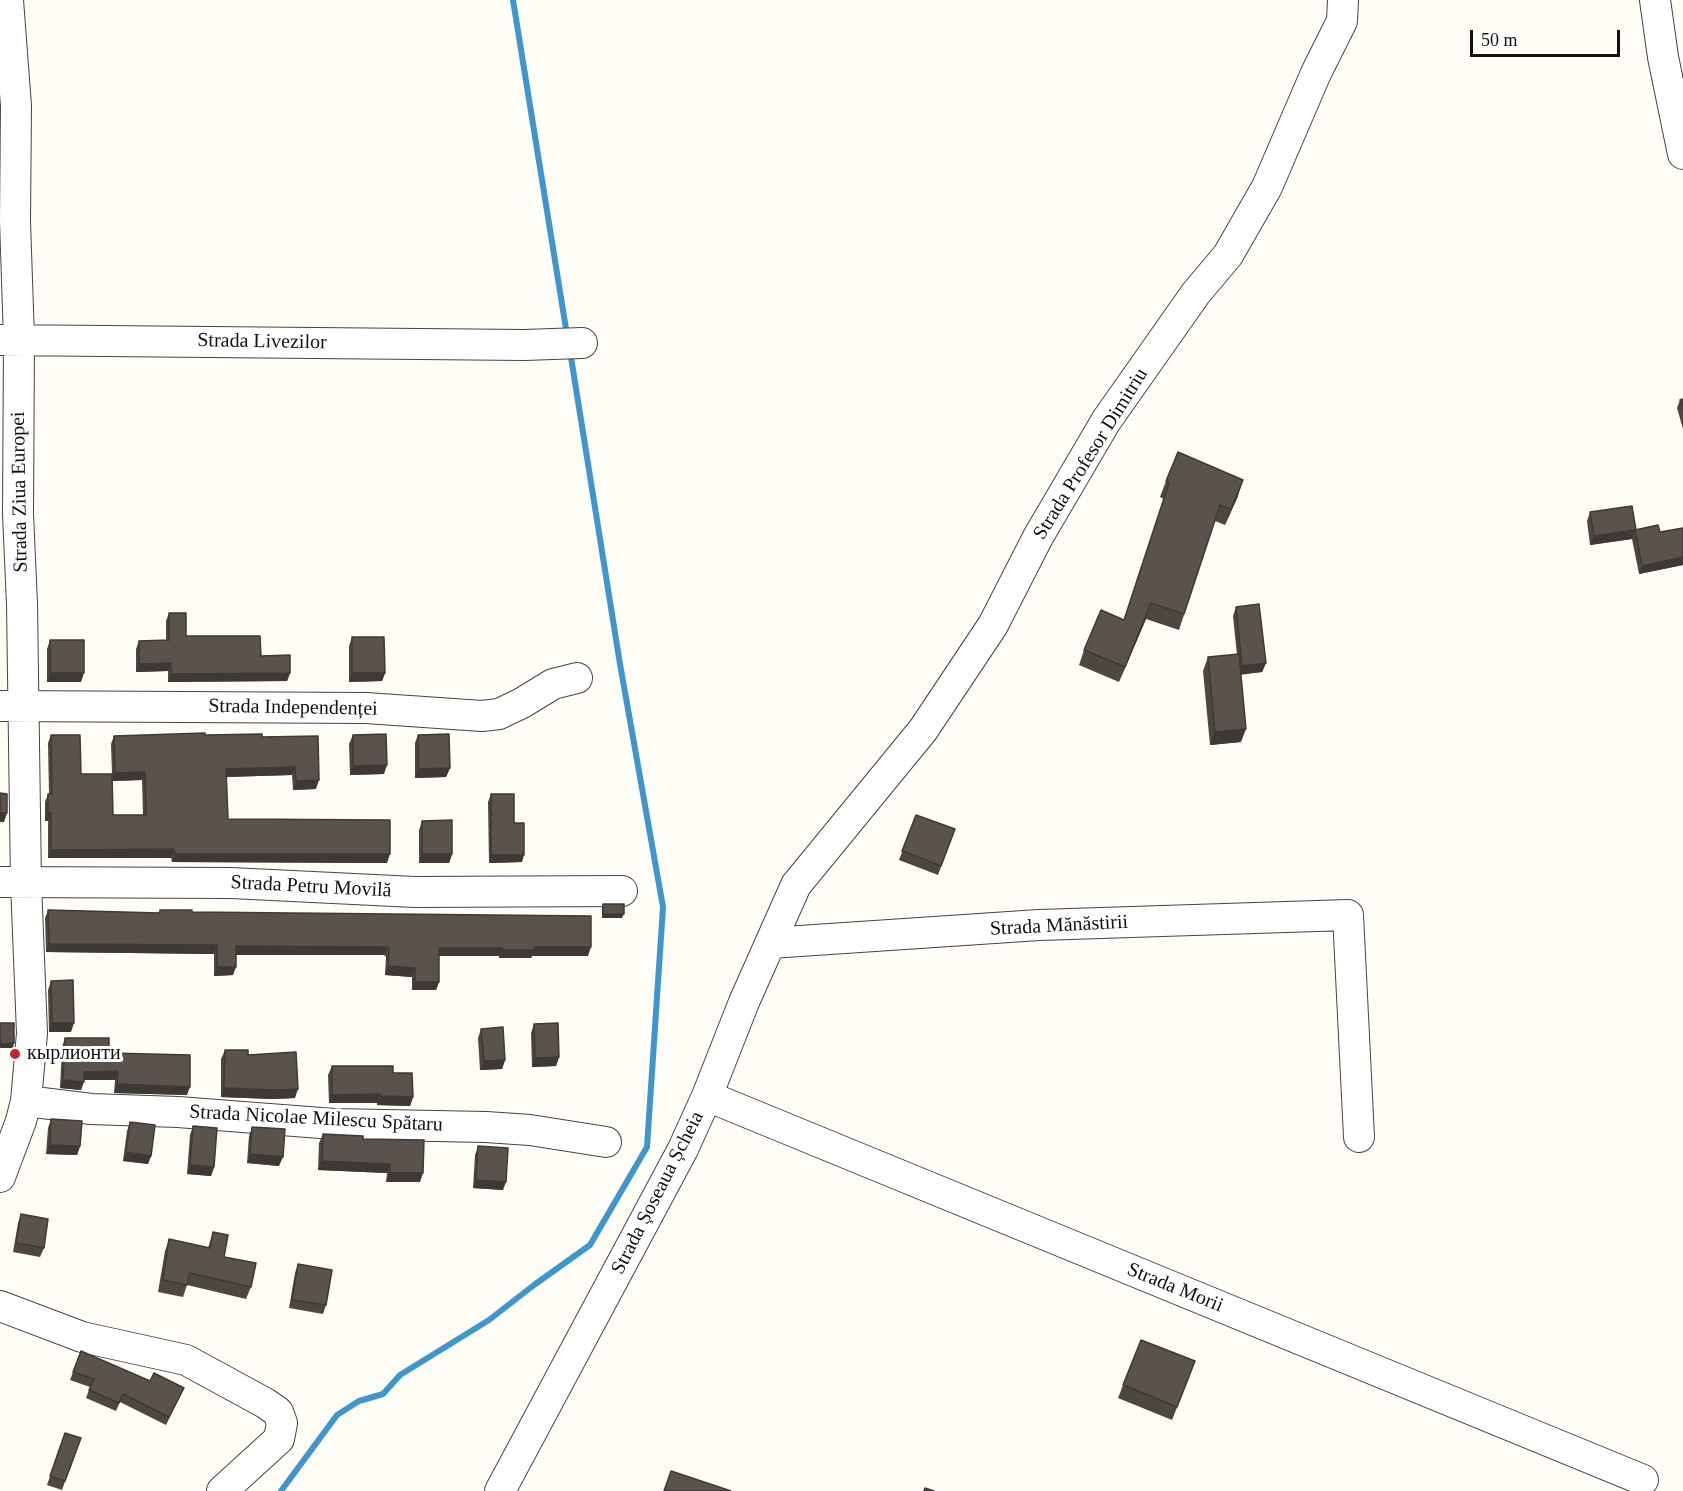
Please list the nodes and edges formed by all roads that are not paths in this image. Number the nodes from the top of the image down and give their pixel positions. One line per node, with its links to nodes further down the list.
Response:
1 (8, 0): 5 (street, Strada Ziua Europei)
2 (1343, 0): 10 (street, Strada Profesor Dimitriu)
3 (1655, 0): 4 (street)
4 (1683, 154)
5 (9, 340): 6 (street, Strada Livezilor); 8 (street, Strada Ziua Europei)
6 (582, 343)
7 (577, 678): 8 (street, Strada Independenței)
8 (11, 706): 9 (street, Strada Ziua Europei)
9 (13, 883): 11 (street, Strada Petru Movilă); 14 (street, Strada Ziua Europei)
10 (796, 885): 12 (street, Strada Șoseaua Șcheia)
11 (622, 891)
12 (770, 943): 13 (street, Strada Șoseaua Șcheia); 15 (street, Strada Mănăstirii)
13 (707, 1096): 19 (street, Strada Morii); 21 (street, Strada Șoseaua Șcheia)
14 (16, 1113): 16 (street, Strada Nicolae Milescu Spătaru); 17 (street, Strada Ziua Europei)
15 (1359, 1137)
16 (606, 1142)
17 (0, 1177)
18 (0, 1306): 20 (street)
19 (1643, 1480)
20 (222, 1491)
21 (500, 1491)

